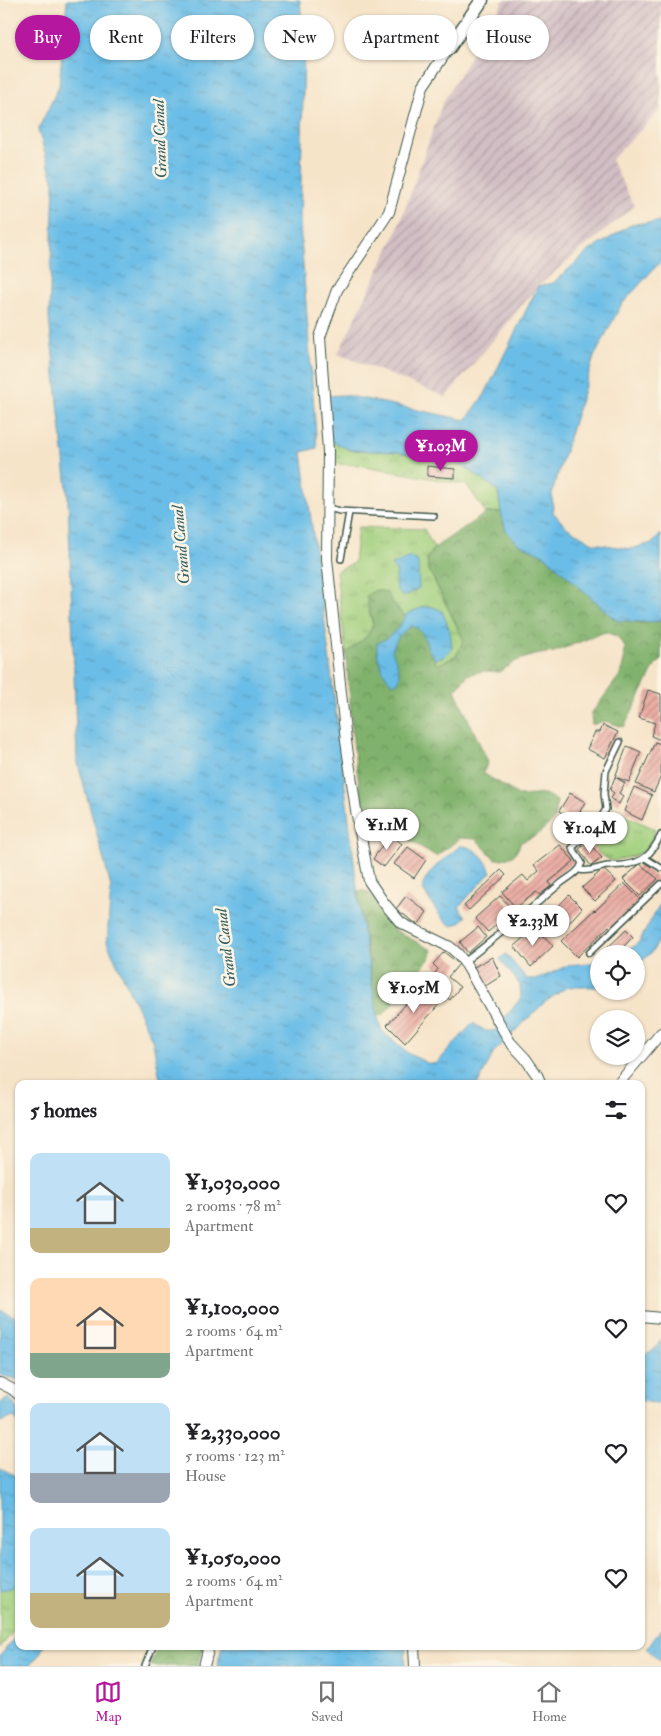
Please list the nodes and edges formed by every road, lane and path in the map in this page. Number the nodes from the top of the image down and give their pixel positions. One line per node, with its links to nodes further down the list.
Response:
1 (482, 0): 2 (street)
2 (457, 36)
3 (441, 60): 4 (street)
4 (327, 508): 5 (lane); 15 (street)
5 (349, 512): 6 (lane); 7 (lane)
6 (434, 516)
7 (342, 559)
8 (620, 742): 12 (lane)
9 (661, 835): 10 (lane)
10 (645, 858): 11 (lane); 12 (lane)
11 (661, 868)
12 (580, 870): 15 (lane)
13 (661, 884): 14 (lane)
14 (589, 953)
15 (464, 962): 17 (street)
16 (661, 1033): 18 (street)
17 (539, 1080)
18 (621, 1080)
19 (645, 1316): 20 (street)
20 (661, 1318)
21 (0, 1383): 22 (street)
22 (15, 1392)
23 (151, 1650): 26 (lane)
24 (208, 1650): 27 (street)
25 (414, 1650): 28 (street)
26 (145, 1666)
27 (204, 1666)
28 (415, 1666)

